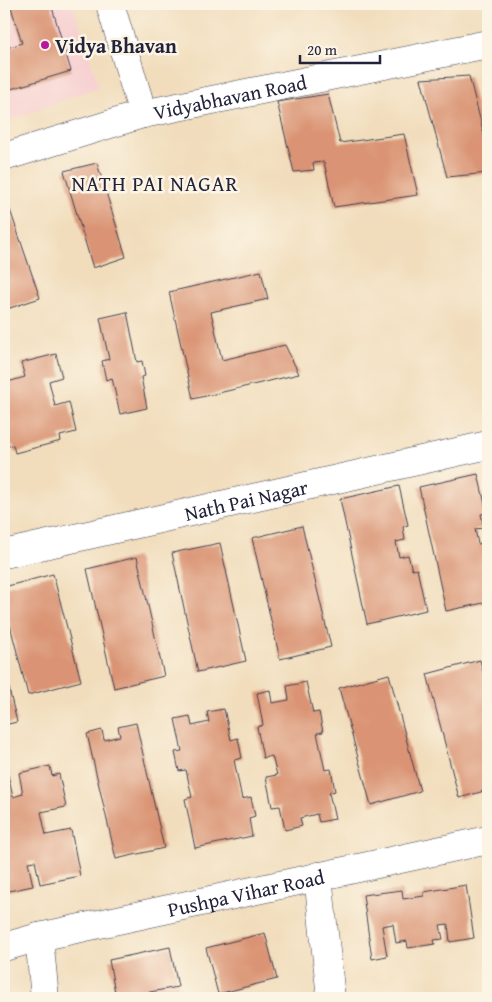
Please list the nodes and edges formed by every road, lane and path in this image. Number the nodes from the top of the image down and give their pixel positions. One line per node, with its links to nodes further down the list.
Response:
1 (110, 4): 3 (street)
2 (488, 44): 3 (street, Vidyabhavan Road)
3 (143, 114): 4 (street, Vidyabhavan Road)
4 (4, 157)
5 (488, 445): 6 (street, Nath Pai Nagar)
6 (4, 554)
7 (488, 840): 8 (street, Pushpa Vihar Road)
8 (318, 876): 9 (street, Pushpa Vihar Road); 12 (street)
9 (38, 937): 10 (street, Pushpa Vihar Road); 11 (street)
10 (4, 947)
11 (44, 998)
12 (331, 998)

